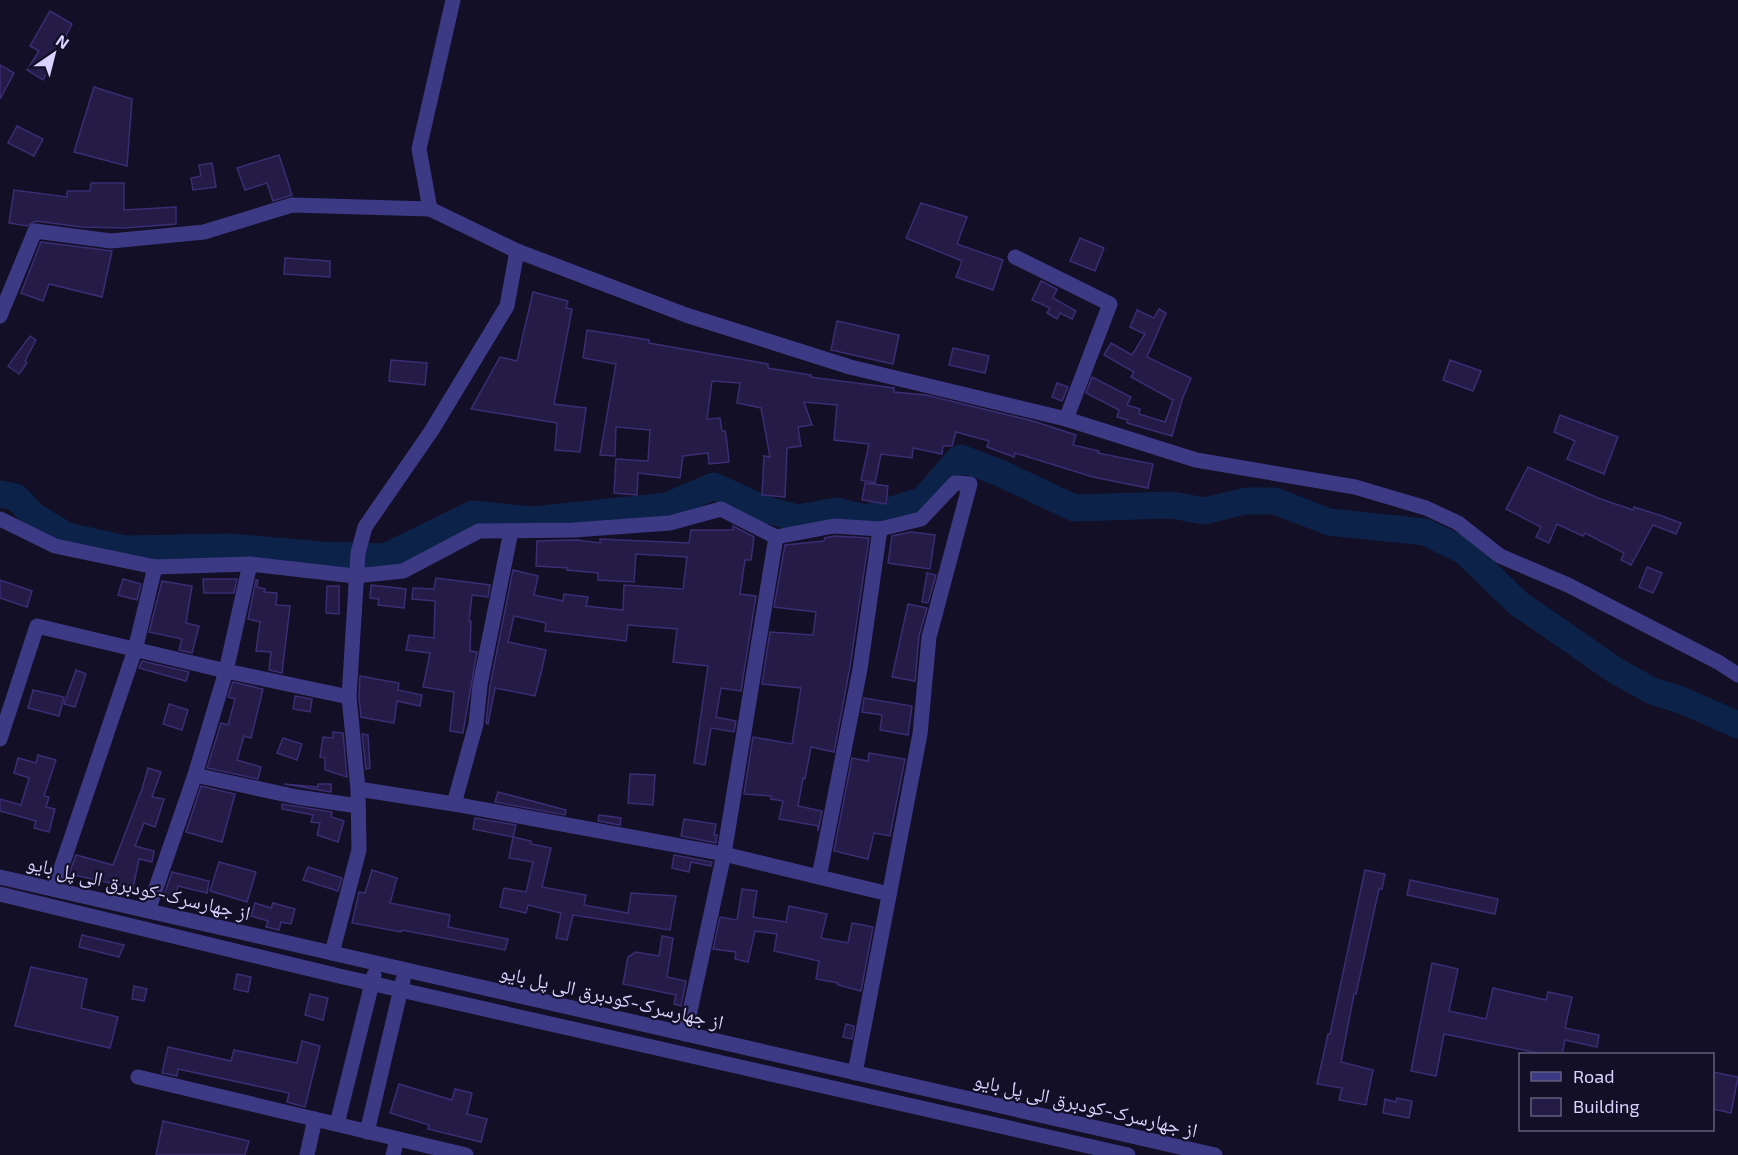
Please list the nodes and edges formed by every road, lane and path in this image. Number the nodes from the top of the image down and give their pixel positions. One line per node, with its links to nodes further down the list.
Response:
1 (453, 0): 2 (street)
2 (430, 209): 3 (street); 5 (street)
3 (517, 251): 6 (street); 12 (street)
4 (1015, 257): 6 (street)
5 (0, 316)
6 (1066, 419): 16 (street)
7 (1, 522): 13 (street)
8 (880, 529): 10 (street); 25 (street); 28 (street)
9 (511, 531): 10 (street); 12 (street); 21 (street)
10 (776, 537): 23 (street)
11 (250, 564): 12 (street); 13 (street); 15 (street)
12 (356, 565): 17 (street)
13 (155, 567): 14 (street)
14 (135, 650): 15 (street); 18 (street); 26 (street)
15 (226, 671): 17 (street); 19 (street)
16 (1738, 675)
17 (349, 697): 20 (street)
18 (0, 740)
19 (195, 775): 22 (street); 29 (street)
20 (358, 789): 21 (street); 22 (street)
21 (454, 804): 23 (street)
22 (358, 806): 30 (street)
23 (724, 854): 25 (street); 35 (street)
24 (0, 877): 26 (street, از جهارسرک-کودبرق الی پل بایو)
25 (819, 877): 28 (street)
26 (54, 890): 29 (street, از جهارسرک-کودبرق الی پل بایو)
27 (0, 894): 33 (street, از جهارسرک-کودبرق الی پل بایو)
28 (889, 894): 36 (street)
29 (148, 911): 30 (street, از جهارسرک-کودبرق الی پل بایو)
30 (332, 953): 31 (street, از جهارسرک-کودبرق الی پل بایو)
31 (377, 963): 32 (street, از جهارسرک-کودبرق الی پل بایو); 33 (street)
32 (405, 970): 34 (street); 35 (street, از جهارسرک-کودبرق الی پل بایو)
33 (372, 983): 34 (street, از جهارسرک-کودبرق الی پل بایو); 39 (street)
34 (401, 990): 40 (street); 45 (street, از جهارسرک-کودبرق الی پل بایو)
35 (685, 1034): 36 (street, از جهارسرک-کودبرق الی پل بایو)
36 (855, 1073): 46 (street, از جهارسرک-کودبرق الی پل بایو)
37 (138, 1077): 38 (street)
38 (315, 1119): 39 (street); 42 (street)
39 (337, 1124): 40 (street)
40 (367, 1132): 41 (street)
41 (397, 1138): 43 (street); 44 (street)
42 (307, 1155)
43 (393, 1155)
44 (466, 1155)
45 (1128, 1155)
46 (1215, 1155)

